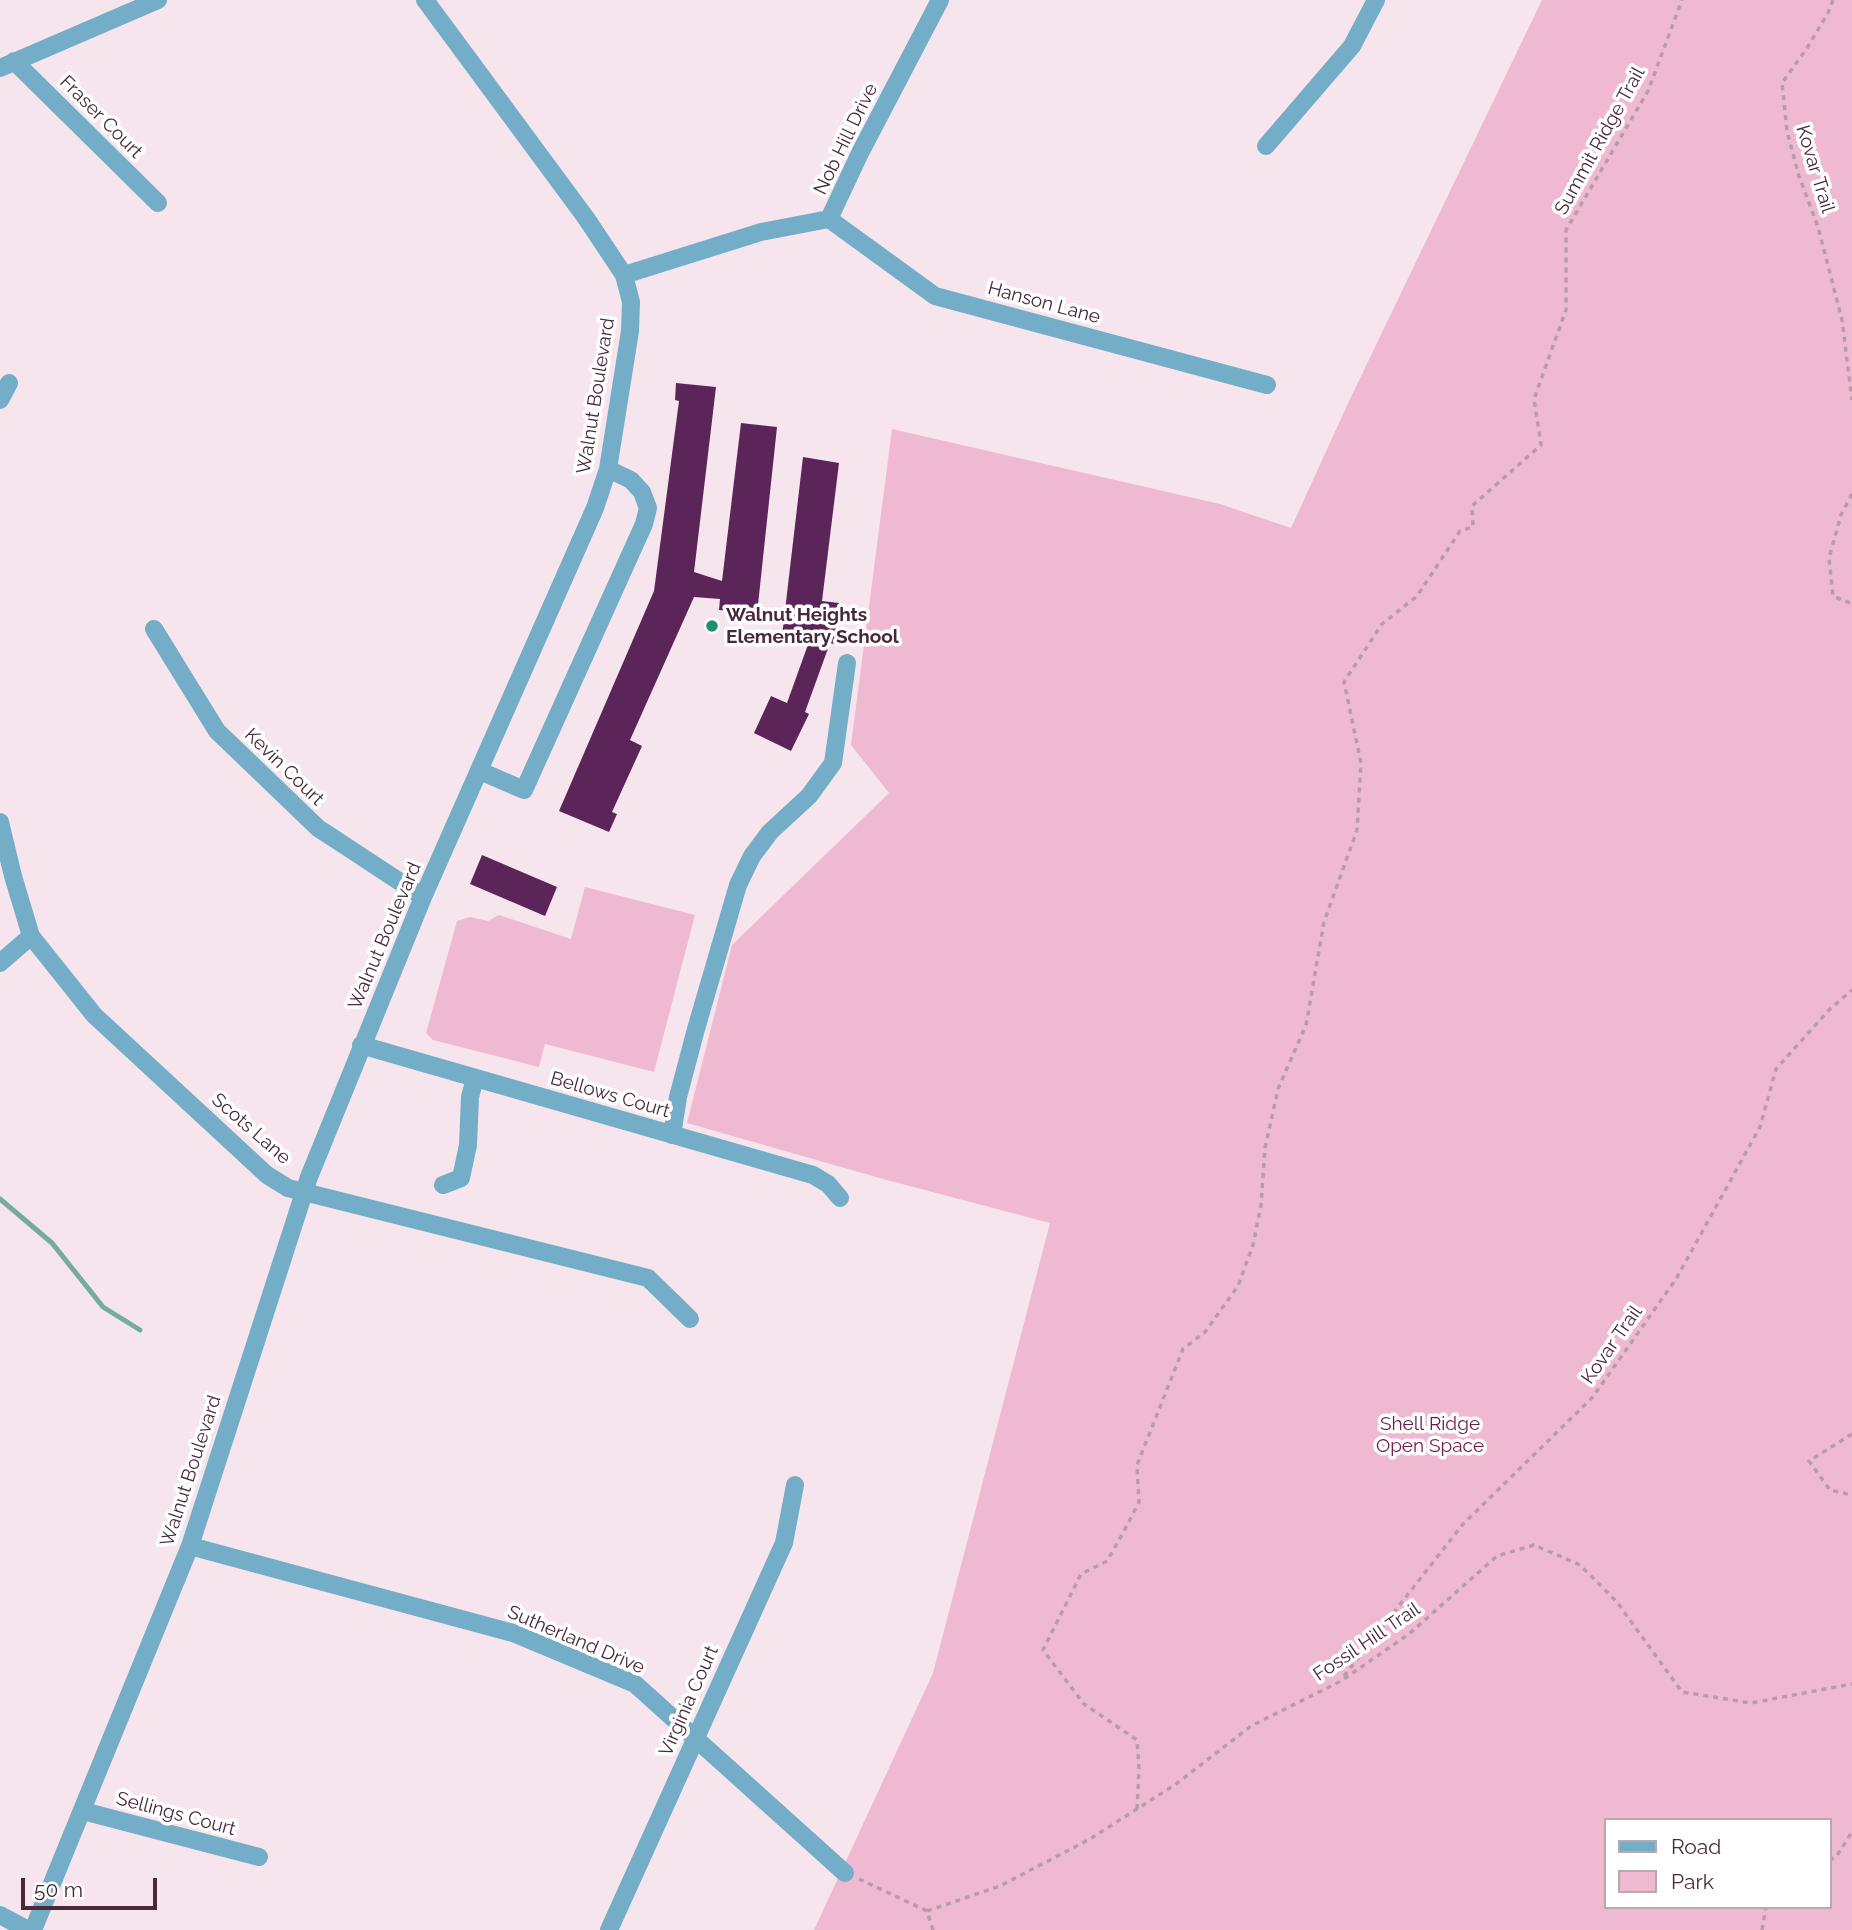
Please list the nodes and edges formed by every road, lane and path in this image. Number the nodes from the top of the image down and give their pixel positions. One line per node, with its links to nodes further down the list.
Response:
1 (158, 0): 7 (street)
2 (425, 0): 11 (street, Walnut Boulevard)
3 (940, 0): 10 (street, Nob Hill Drive)
4 (1376, 0): 8 (street)
5 (1682, 0): 41 (path, Summit Ridge Trail)
6 (1833, 0): 15 (path, Kovar Trail)
7 (7, 64): 9 (street, Fraser Court)
8 (1266, 146)
9 (158, 203)
10 (829, 219): 11 (street, Nob Hill Drive); 13 (street, Hanson Lane)
11 (624, 275): 16 (street, Walnut Boulevard)
12 (9, 383): 14 (street)
13 (1267, 385)
14 (0, 400)
15 (1852, 400)
16 (608, 469): 21 (street, Walnut Boulevard); 21 (street)
17 (1852, 494): 18 (path)
18 (1852, 604)
19 (154, 629): 23 (street, Kevin Court)
20 (847, 663): 29 (street)
21 (480, 771): 23 (street, Walnut Boulevard)
22 (0, 822): 24 (street, Scots Lane)
23 (423, 897): 27 (street, Walnut Boulevard)
24 (32, 936): 25 (street); 31 (street, Scots Lane)
25 (0, 963)
26 (1852, 990): 38 (path, Kovar Trail)
27 (361, 1045): 28 (street, Bellows Court); 31 (street, Walnut Boulevard)
28 (475, 1078): 29 (street, Bellows Court); 30 (street)
29 (672, 1135): 32 (street, Bellows Court)
30 (443, 1185)
31 (303, 1192): 33 (street, Scots Lane); 37 (street, Walnut Boulevard)
32 (840, 1198)
33 (690, 1319)
34 (1852, 1434): 36 (path)
35 (795, 1485): 40 (street, Virginia Court)
36 (1852, 1495)
37 (190, 1546): 40 (street, Sutherland Drive); 42 (street, Walnut Boulevard)
38 (1341, 1681): 39 (path, Fossil Hill Trail); 41 (path, Fossil Hill Trail)
39 (1852, 1684)
40 (695, 1738): 46 (street, Sutherland Drive); 51 (street, Virginia Court)
41 (1137, 1809): 48 (path, Fossil Hill Trail)
42 (83, 1811): 44 (street, Sellings Court); 50 (street, Walnut Boulevard)
43 (1852, 1832): 45 (path)
44 (259, 1857)
45 (1831, 1859)
46 (845, 1873): 48 (path)
47 (1766, 1909): 53 (path)
48 (927, 1910): 52 (path)
49 (0, 1914): 50 (street)
50 (31, 1930)
51 (609, 1930)
52 (933, 1930)
53 (1762, 1930)

